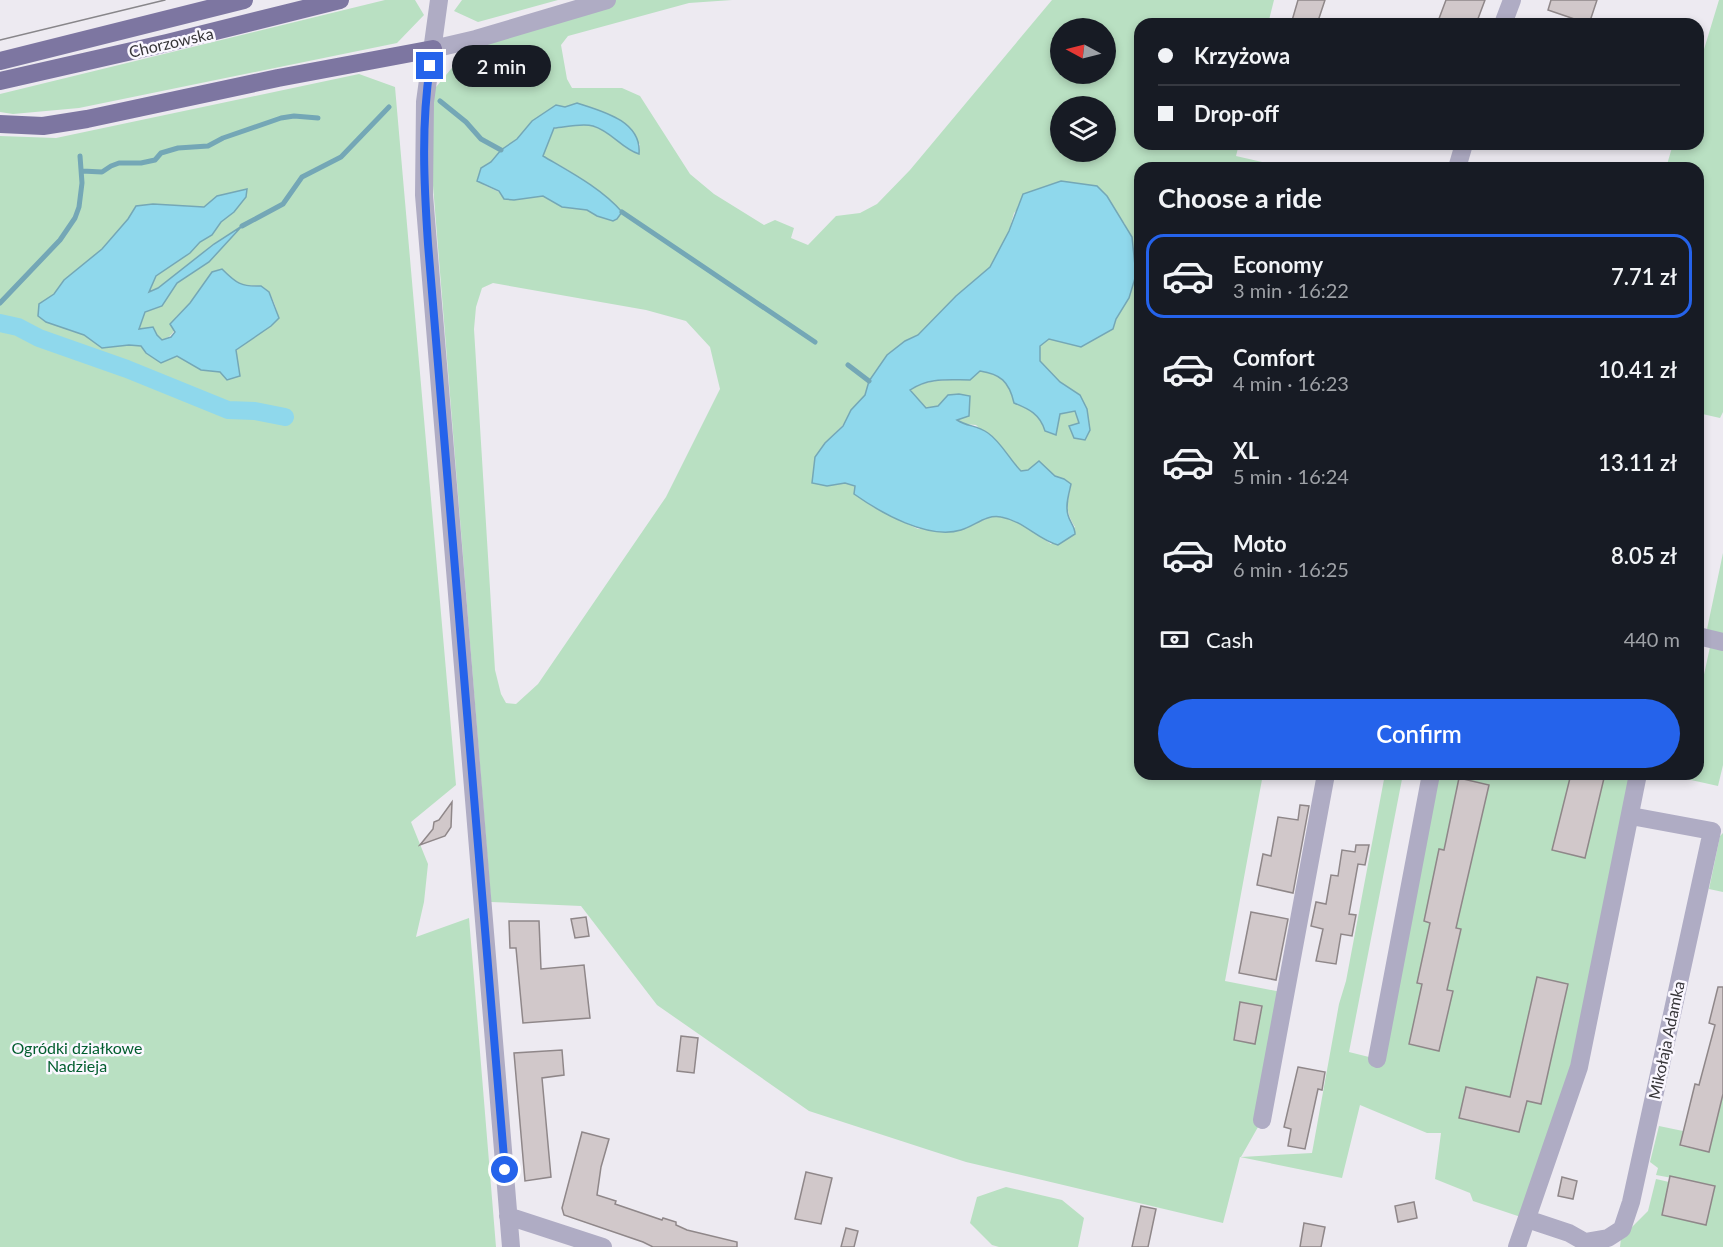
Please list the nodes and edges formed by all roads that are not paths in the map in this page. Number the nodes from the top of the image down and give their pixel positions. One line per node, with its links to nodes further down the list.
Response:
1 (244, 0): 8 (main road, Chorzowska)
2 (340, 0): 9 (main road, Chorzowska)
3 (439, 0): 7 (street)
4 (607, 0): 7 (street)
5 (1512, 0): 6 (street)
6 (1505, 18)
7 (433, 49): 10 (main road); 19 (street)
8 (0, 61)
9 (0, 81)
10 (0, 124)
11 (1704, 637): 12 (street)
12 (1723, 642)
13 (1325, 780): 18 (street)
14 (1430, 780): 17 (street)
15 (1637, 780): 16 (street)
16 (1631, 816): 20 (street); 21 (street, Mikołaja Adamka)
17 (1377, 1059)
18 (1262, 1120)
19 (508, 1216): 22 (street); 23 (street)
20 (1527, 1219): 21 (street, Mikołaja Adamka); 24 (street)
21 (1585, 1244)
22 (511, 1247)
23 (603, 1247)
24 (1517, 1247)

